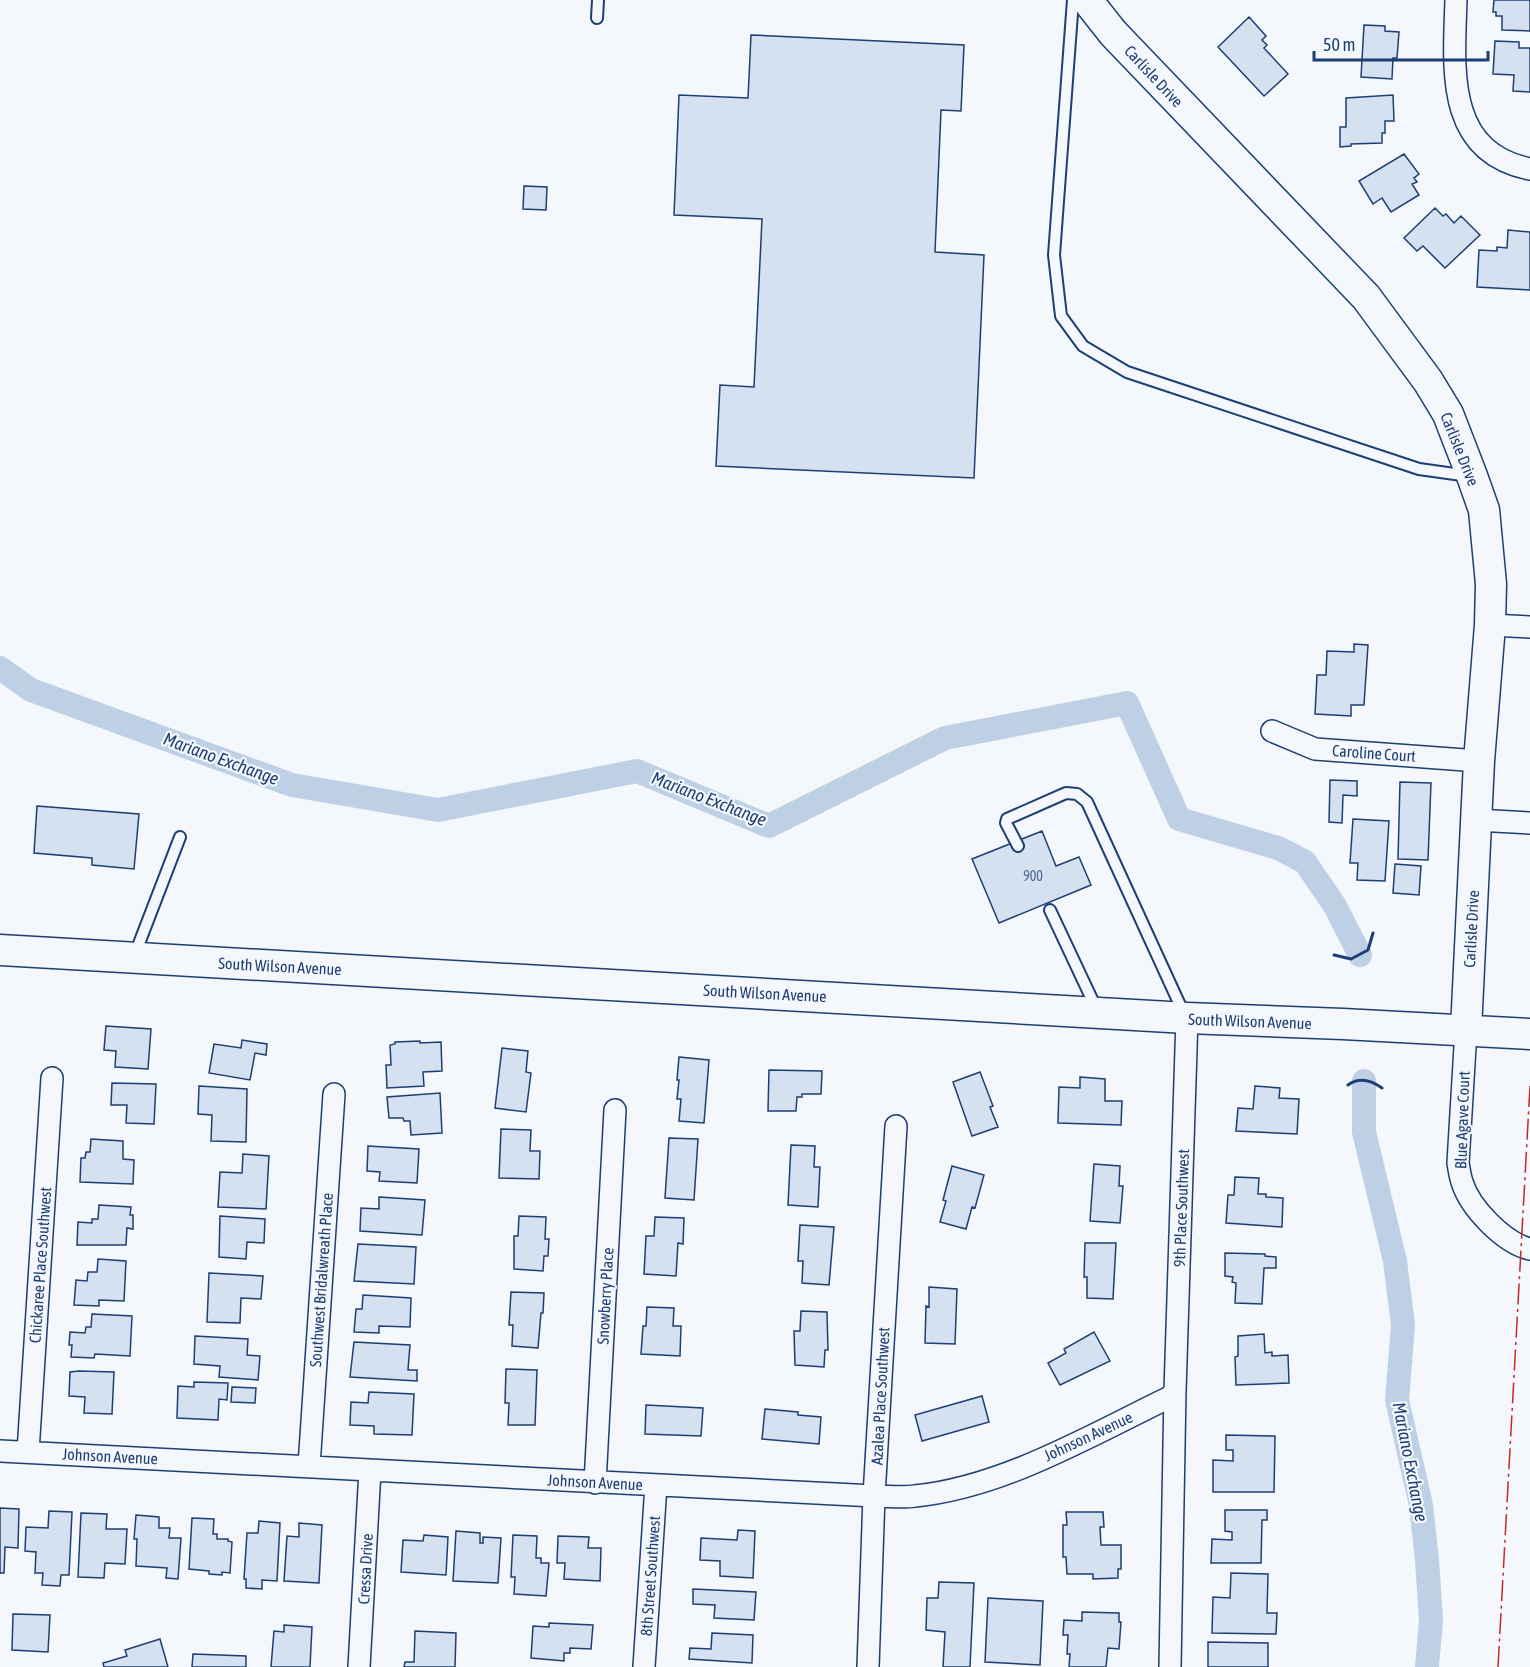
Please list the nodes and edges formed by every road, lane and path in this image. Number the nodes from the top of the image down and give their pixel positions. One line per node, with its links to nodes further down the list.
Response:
1 (598, 0): 5 (lane)
2 (1073, 0): 7 (lane)
3 (1087, 0): 7 (main road, Carlisle Drive)
4 (1456, 0): 6 (street)
5 (597, 18)
6 (1530, 169)
7 (1472, 477): 8 (main road, Carlisle Drive)
8 (1490, 625): 9 (street); 11 (main road, Carlisle Drive)
9 (1530, 627)
10 (1272, 731): 11 (street, Caroline Court)
11 (1479, 761): 12 (main road, Carlisle Drive)
12 (1476, 820): 13 (street); 21 (main road, Carlisle Drive)
13 (1530, 823)
14 (180, 837): 18 (lane)
15 (1018, 846): 20 (lane)
16 (1050, 910): 19 (lane)
17 (0, 950): 18 (main road, South Wilson Avenue)
18 (134, 957): 19 (main road, South Wilson Avenue)
19 (1098, 1012): 20 (main road, South Wilson Avenue)
20 (1187, 1018): 21 (main road, South Wilson Avenue); 28 (street, 9th Place Southwest)
21 (1466, 1030): 22 (main road, South Wilson Avenue); 27 (street, Blue Agave Court)
22 (1530, 1034)
23 (52, 1078): 30 (street, Chickaree Place Southwest)
24 (334, 1094): 31 (street, Southwest Bridalwreath Place)
25 (615, 1110): 33 (street, Snowberry Place)
26 (896, 1126): 35 (street, Azalea Place Southwest)
27 (1530, 1249)
28 (1173, 1394): 35 (street, Johnson Avenue); 39 (street, 9th Place Southwest)
29 (0, 1451): 30 (street, Johnson Avenue)
30 (28, 1452): 31 (street, Johnson Avenue)
31 (309, 1466): 32 (street, Johnson Avenue)
32 (370, 1470): 33 (street, Johnson Avenue); 36 (street, Cressa Drive)
33 (595, 1483): 34 (street, Johnson Avenue)
34 (656, 1485): 35 (street, Johnson Avenue); 37 (street, 8th Street Southwest)
35 (874, 1496): 38 (street, Azalea Place Southwest)
36 (359, 1667)
37 (644, 1667)
38 (868, 1667)
39 (1170, 1667)

